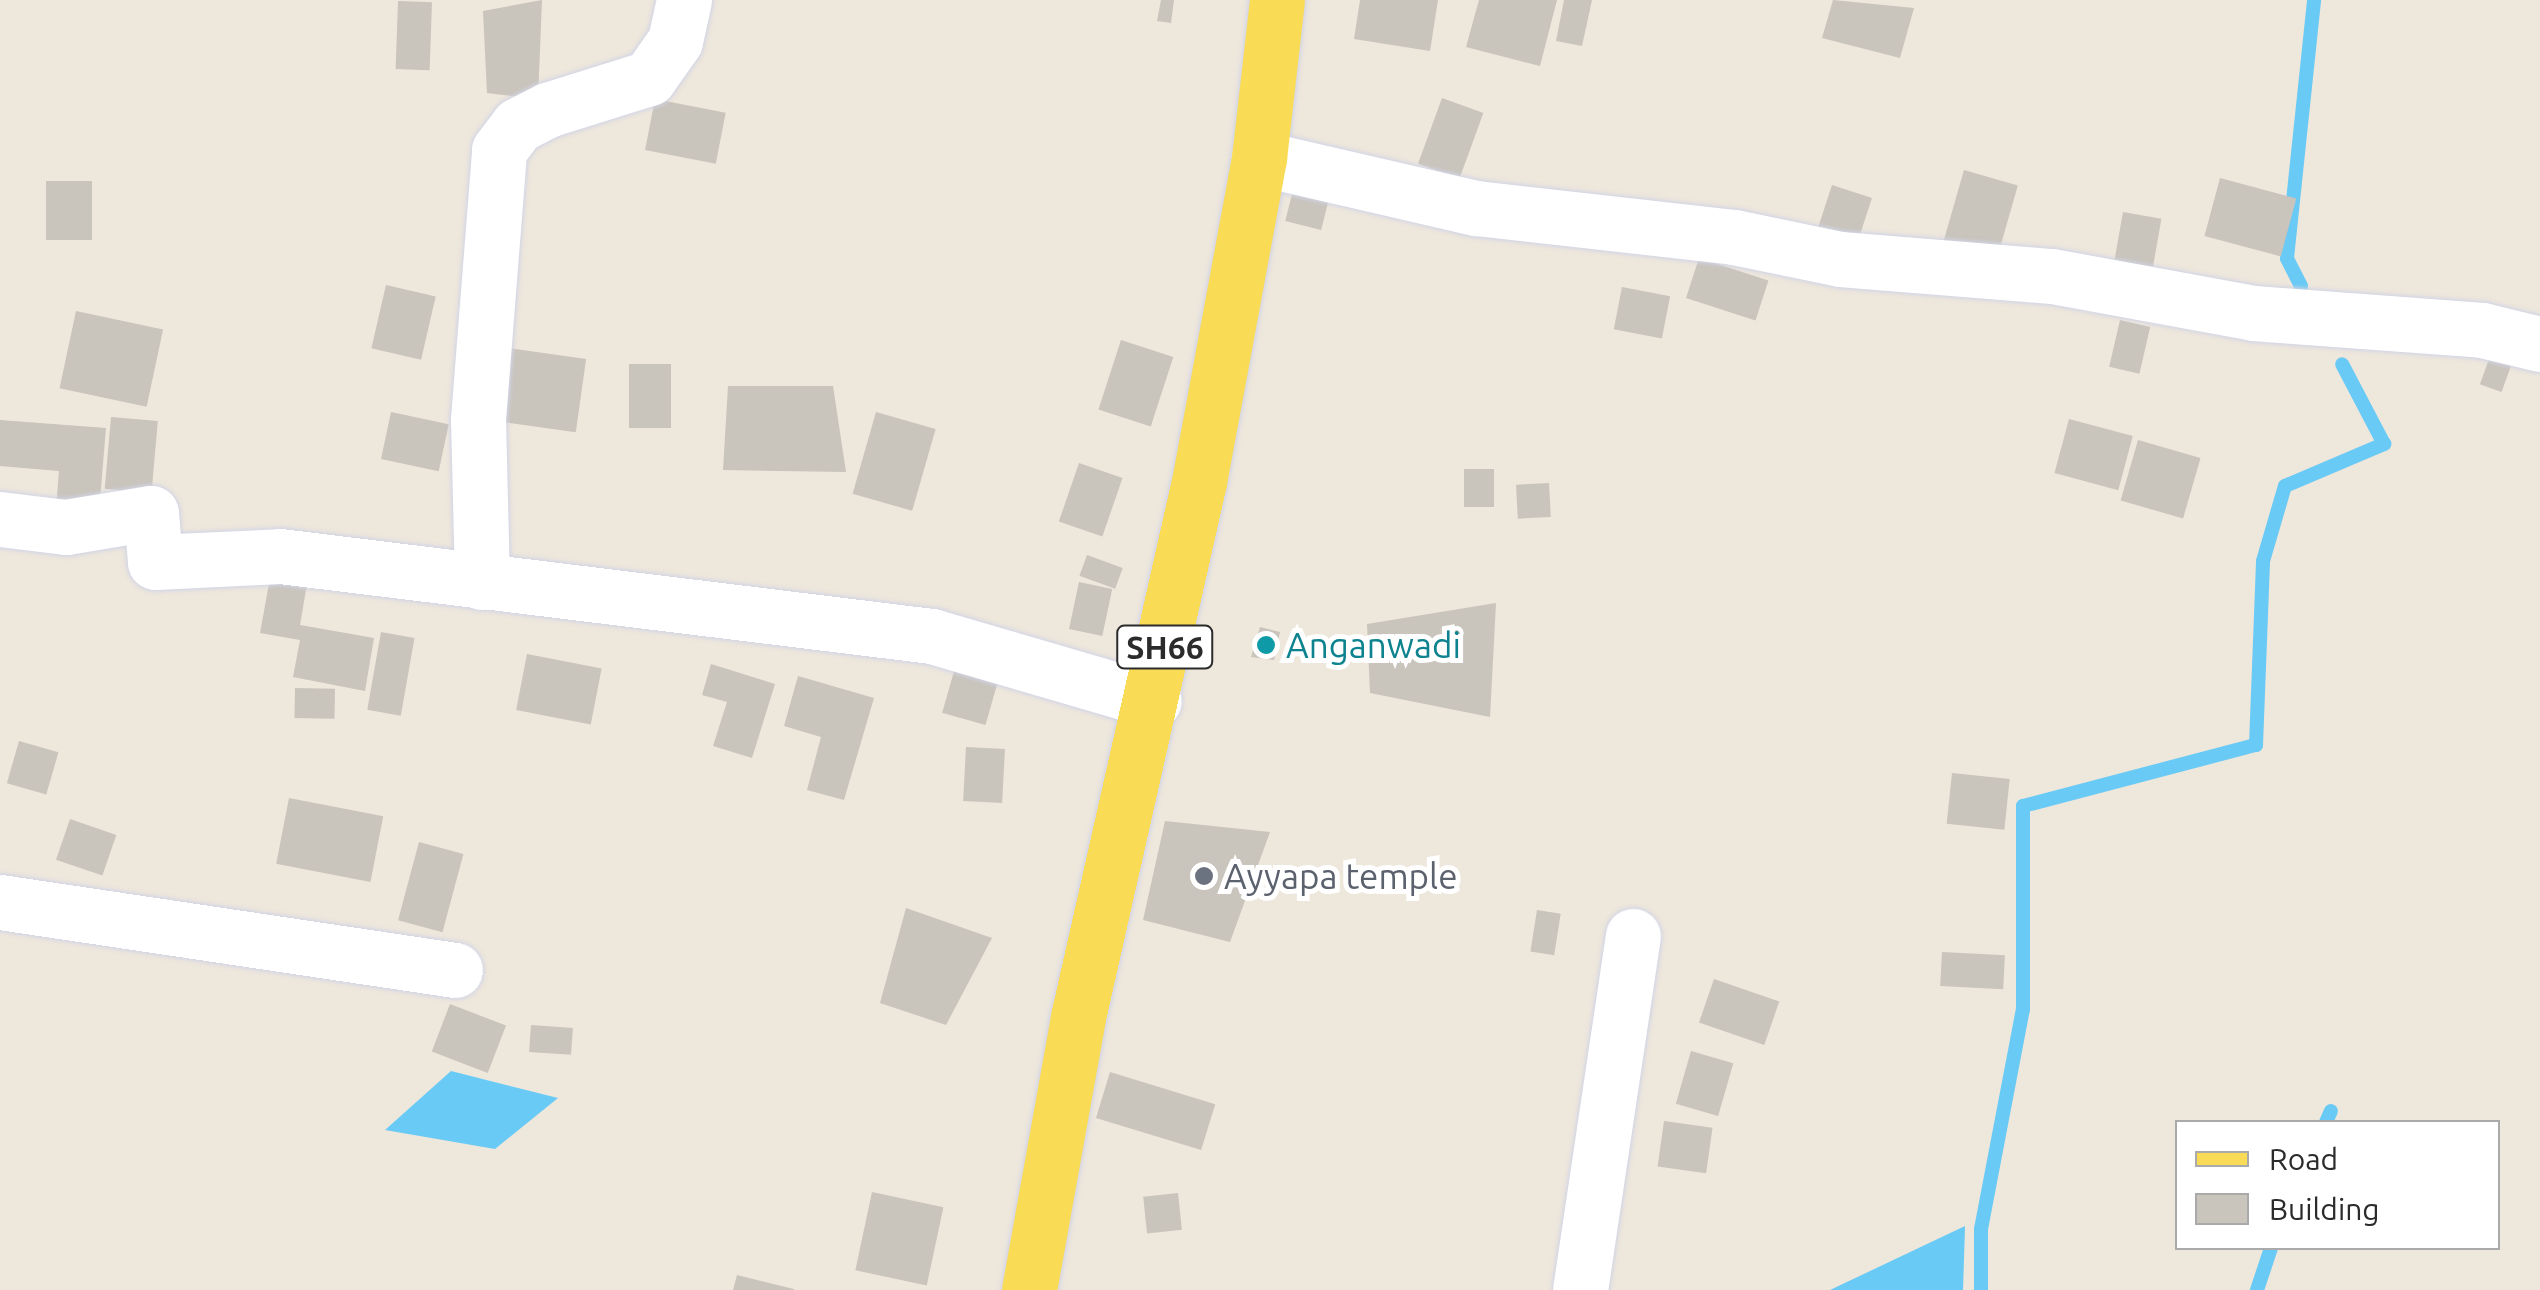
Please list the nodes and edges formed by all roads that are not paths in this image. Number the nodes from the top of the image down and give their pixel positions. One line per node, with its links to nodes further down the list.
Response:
1 (684, 0): 6 (street)
2 (1277, 0): 3 (main road, SH66)
3 (1259, 158): 4 (street); 7 (main road, SH66)
4 (2540, 344)
5 (0, 519): 6 (street)
6 (482, 582): 7 (street)
7 (1154, 700): 11 (main road, SH66)
8 (0, 902): 10 (street)
9 (1633, 936): 12 (street)
10 (455, 970)
11 (1029, 1290)
12 (1580, 1290)

